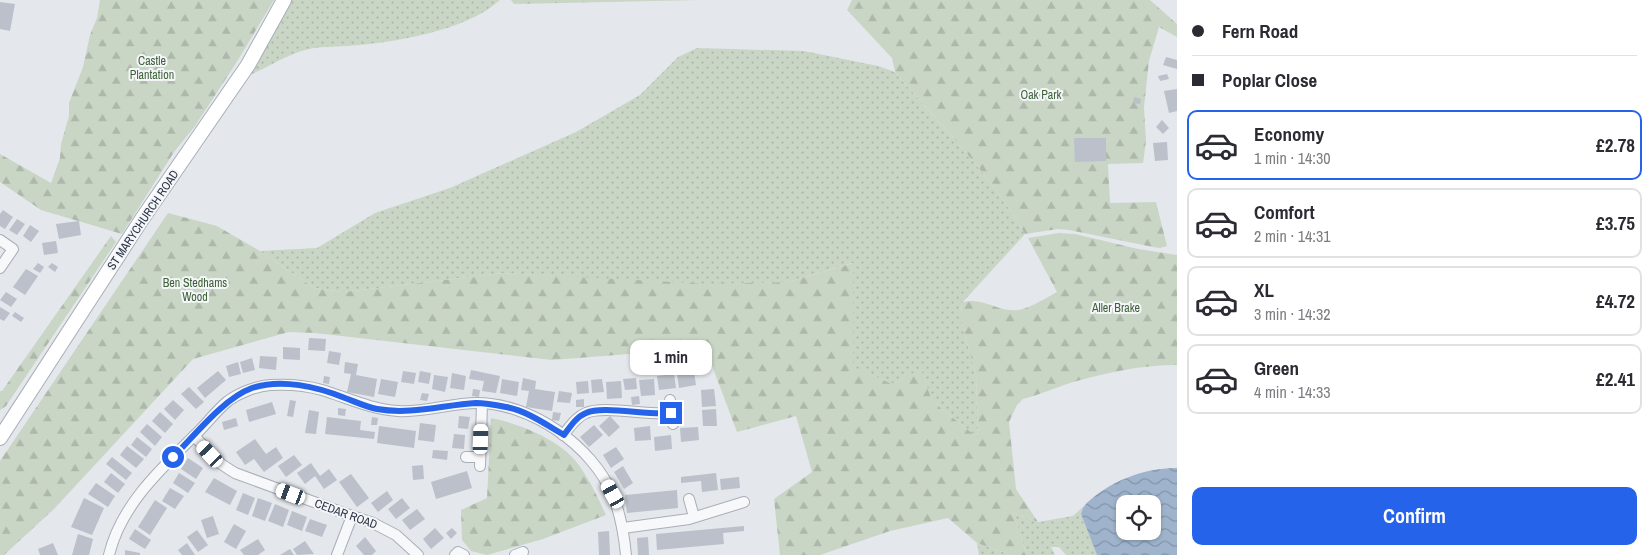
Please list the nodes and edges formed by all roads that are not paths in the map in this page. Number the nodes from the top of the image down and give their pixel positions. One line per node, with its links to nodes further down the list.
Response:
1 (284, 0): 8 (street, ST MARYCHURCH ROAD)
2 (0, 240): 3 (street)
3 (0, 268)
4 (670, 400): 6 (street)
5 (482, 404): 9 (street); 10 (street); 11 (street)
6 (671, 413): 7 (street); 9 (street)
7 (673, 424)
8 (2, 434)
9 (564, 435): 16 (street)
10 (194, 436): 14 (street, CEDAR ROAD); 17 (street)
11 (466, 457)
12 (689, 499): 15 (street)
13 (744, 502): 15 (street)
14 (352, 516): 18 (street); 19 (street, CEDAR ROAD)
15 (694, 517): 16 (street)
16 (623, 528): 22 (street)
17 (109, 555)
18 (337, 555)
19 (418, 555)
20 (455, 555): 21 (street)
21 (464, 555)
22 (626, 555)

